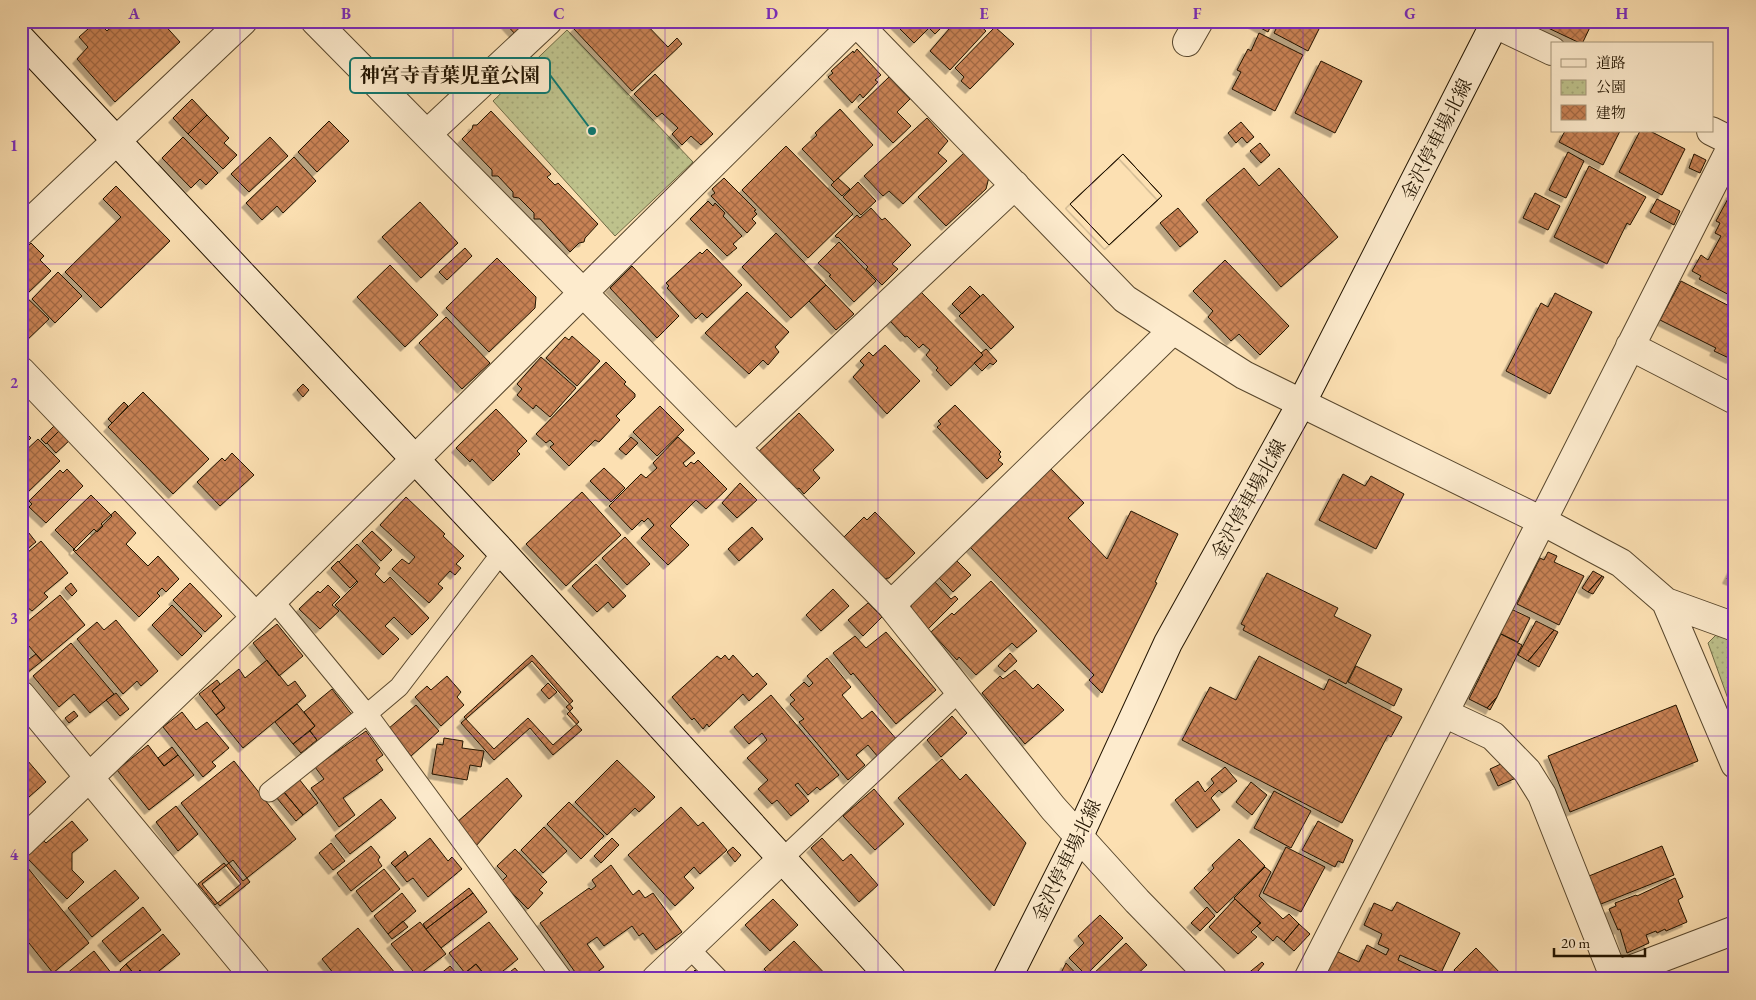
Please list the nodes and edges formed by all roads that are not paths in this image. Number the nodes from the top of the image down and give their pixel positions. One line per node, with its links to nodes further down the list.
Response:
1 (242, 21): 10 (street)
2 (315, 21): 8 (street)
3 (548, 21): 8 (street)
4 (856, 22): 11 (street); 13 (street)
5 (1493, 22): 7 (street); 18 (street, 金沢停車場北線)
6 (21, 39): 10 (street)
7 (1551, 51)
8 (427, 134): 13 (street)
9 (1728, 139): 15 (street)
10 (117, 140): 12 (street); 20 (street)
11 (1015, 185): 14 (street); 19 (street)
12 (21, 231)
13 (583, 292): 19 (street); 20 (street)
14 (1173, 330): 18 (street); 24 (street)
15 (1630, 346): 17 (street); 21 (street)
16 (21, 371): 25 (street)
17 (1735, 400)
18 (1301, 404): 21 (street); 34 (street, 金沢停車場北線)
19 (736, 447): 24 (street)
20 (416, 459): 22 (street); 25 (street)
21 (1542, 521): 23 (street); 29 (street)
22 (502, 552): 30 (lane); 36 (street)
23 (1666, 602): 26 (street); 31 (street)
24 (891, 605): 27 (street)
25 (264, 608): 30 (lane); 32 (street)
26 (1735, 627)
27 (960, 691): 34 (street); 36 (lane)
28 (21, 695): 32 (street)
29 (1444, 713): 39 (street); 47 (street)
30 (367, 714): 33 (lane); 41 (lane)
31 (1735, 764)
32 (90, 778): 35 (street); 40 (street)
33 (269, 792)
34 (1079, 836): 45 (street, 金沢停車場北線); 46 (street)
35 (21, 843)
36 (783, 858): 38 (street); 44 (street)
37 (1735, 930): 39 (street)
38 (689, 948): 42 (street); 43 (lane)
39 (1613, 978)
40 (256, 979)
41 (563, 979)
42 (656, 979)
43 (719, 979)
44 (892, 979)
45 (1007, 979)
46 (1213, 979)
47 (1308, 979)

